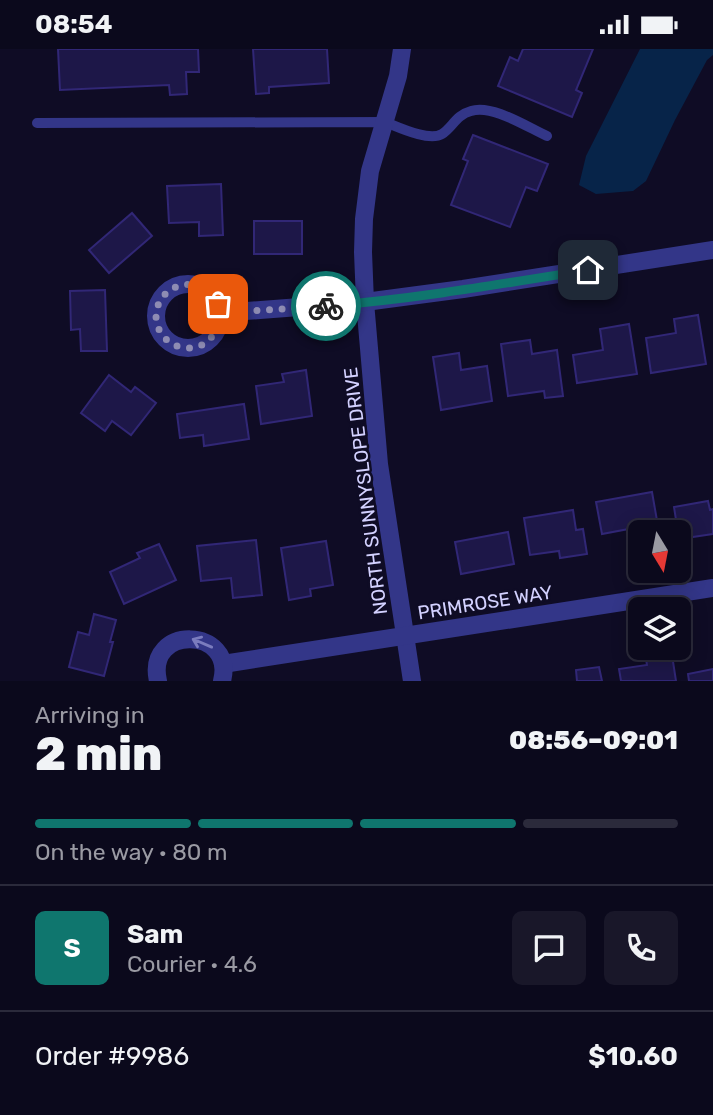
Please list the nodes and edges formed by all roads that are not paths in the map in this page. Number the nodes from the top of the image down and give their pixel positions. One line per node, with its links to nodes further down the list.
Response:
1 (402, 49): 3 (street, NORTH SUNNYSLOPE DRIVE)
2 (37, 123): 3 (lane)
3 (385, 123): 4 (lane); 6 (street, NORTH SUNNYSLOPE DRIVE)
4 (547, 136)
5 (713, 250): 6 (street)
6 (365, 302): 7 (street); 9 (street, NORTH SUNNYSLOPE DRIVE)
7 (220, 313)
8 (713, 587): 9 (street, PRIMROSE WAY)
9 (405, 636): 10 (street, PRIMROSE WAY); 12 (street, NORTH SUNNYSLOPE DRIVE)
10 (222, 673): 11 (street, PRIMROSE WAY, one-way to 11)
11 (158, 681)
12 (412, 681)

